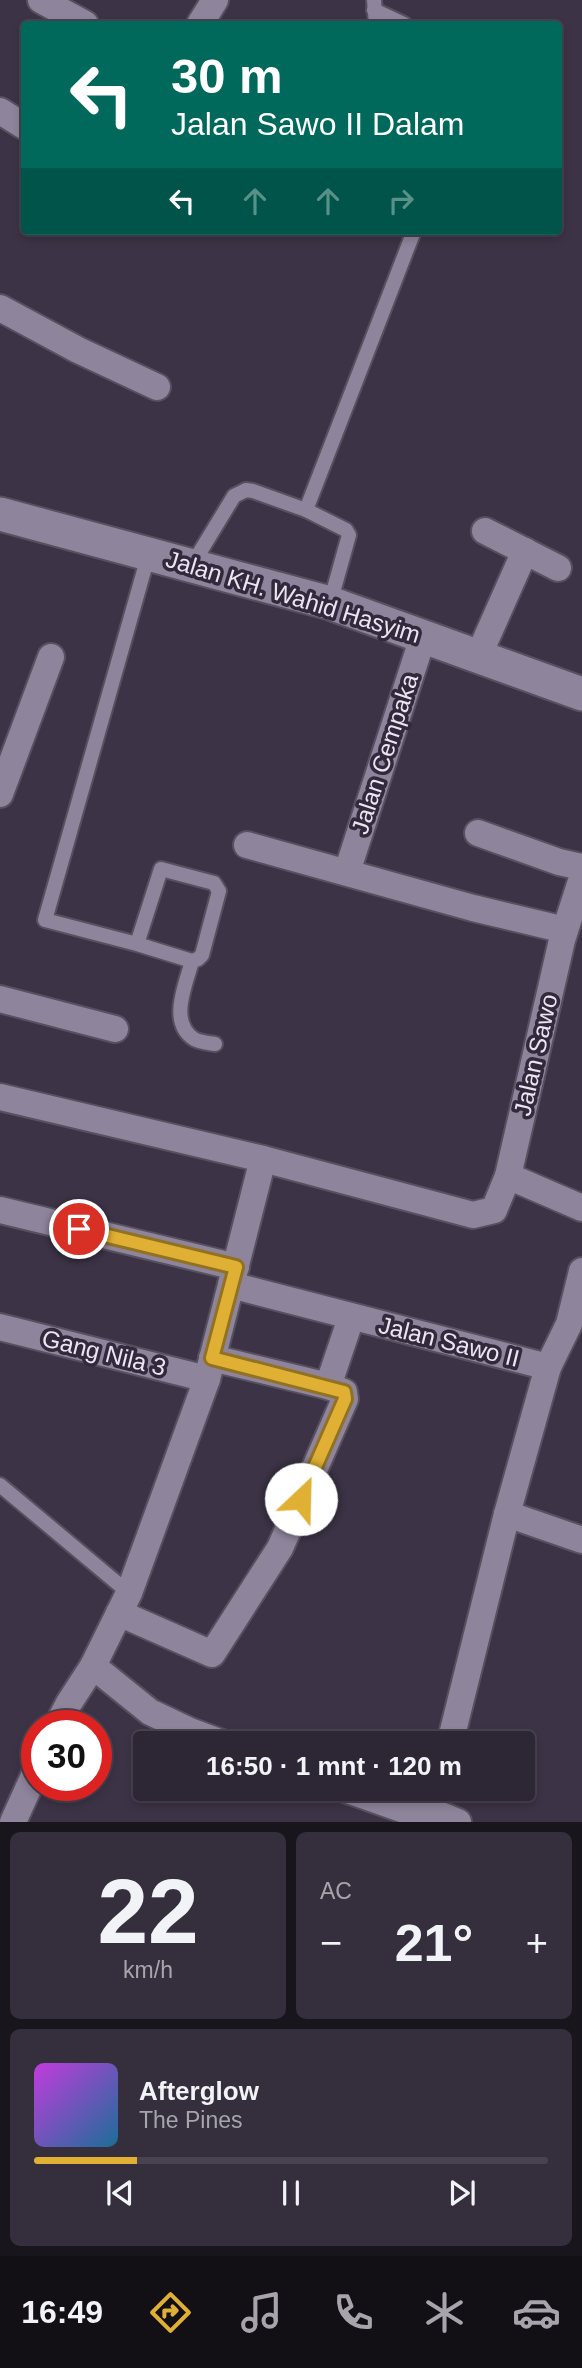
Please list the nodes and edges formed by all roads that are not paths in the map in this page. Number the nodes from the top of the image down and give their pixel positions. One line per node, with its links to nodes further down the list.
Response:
1 (41, 0): 4 (street)
2 (213, 1): 5 (street)
3 (375, 12): 6 (lane)
4 (80, 21)
5 (202, 21)
6 (397, 21)
7 (0, 111): 8 (street)
8 (21, 124)
9 (412, 235): 12 (lane)
10 (0, 308): 11 (street)
11 (157, 387)
12 (306, 510): 17 (lane); 19 (lane)
13 (0, 514): 16 (street, Jalan KH. Wahid Hasyim)
14 (485, 531): 15 (street)
15 (525, 551): 18 (street); 22 (street)
16 (149, 553): 17 (street, Jalan KH. Wahid Hasyim); 31 (lane)
17 (192, 565): 19 (street, Jalan KH. Wahid Hasyim)
18 (558, 568)
19 (330, 603): 20 (street, Jalan KH. Wahid Hasyim)
20 (423, 637): 22 (street, Jalan KH. Wahid Hasyim); 28 (street, Jalan Cempaka)
21 (51, 657): 24 (street)
22 (478, 657): 23 (street, Jalan KH. Wahid Hasyim)
23 (582, 694)
24 (0, 794)
25 (478, 833): 27 (street)
26 (247, 845): 28 (street)
27 (582, 867)
28 (347, 872): 30 (street)
29 (582, 878): 30 (street, Jalan Sawo)
30 (570, 938): 38 (street, Jalan Sawo)
31 (137, 944): 32 (lane); 32 (lane)
32 (191, 961): 35 (lane)
33 (0, 999): 34 (street)
34 (115, 1029)
35 (215, 1044)
36 (0, 1097): 37 (street)
37 (263, 1159): 38 (street, Jalan Sawo); 42 (street)
38 (508, 1176): 39 (street)
39 (582, 1208)
40 (0, 1210): 42 (street, Jalan Sawo II)
41 (582, 1271): 44 (street)
42 (233, 1276): 43 (street, Jalan Sawo II); 47 (street)
43 (351, 1318): 46 (street, Jalan Sawo II); 48 (street)
44 (575, 1326): 46 (street)
45 (0, 1327): 47 (street, Gang Nila 3)
46 (548, 1367): 50 (street)
47 (210, 1369): 48 (street, Gang Nila 3); 52 (street)
48 (328, 1387): 52 (street)
49 (0, 1485): 52 (lane)
50 (507, 1514): 51 (street); 56 (street)
51 (582, 1540)
52 (120, 1595): 53 (street)
53 (93, 1666): 54 (street); 55 (street)
54 (65, 1710)
55 (190, 1731)
56 (453, 1731)
57 (23, 1801): 60 (street)
58 (379, 1801): 59 (street)
59 (442, 1811)
60 (13, 1822)

